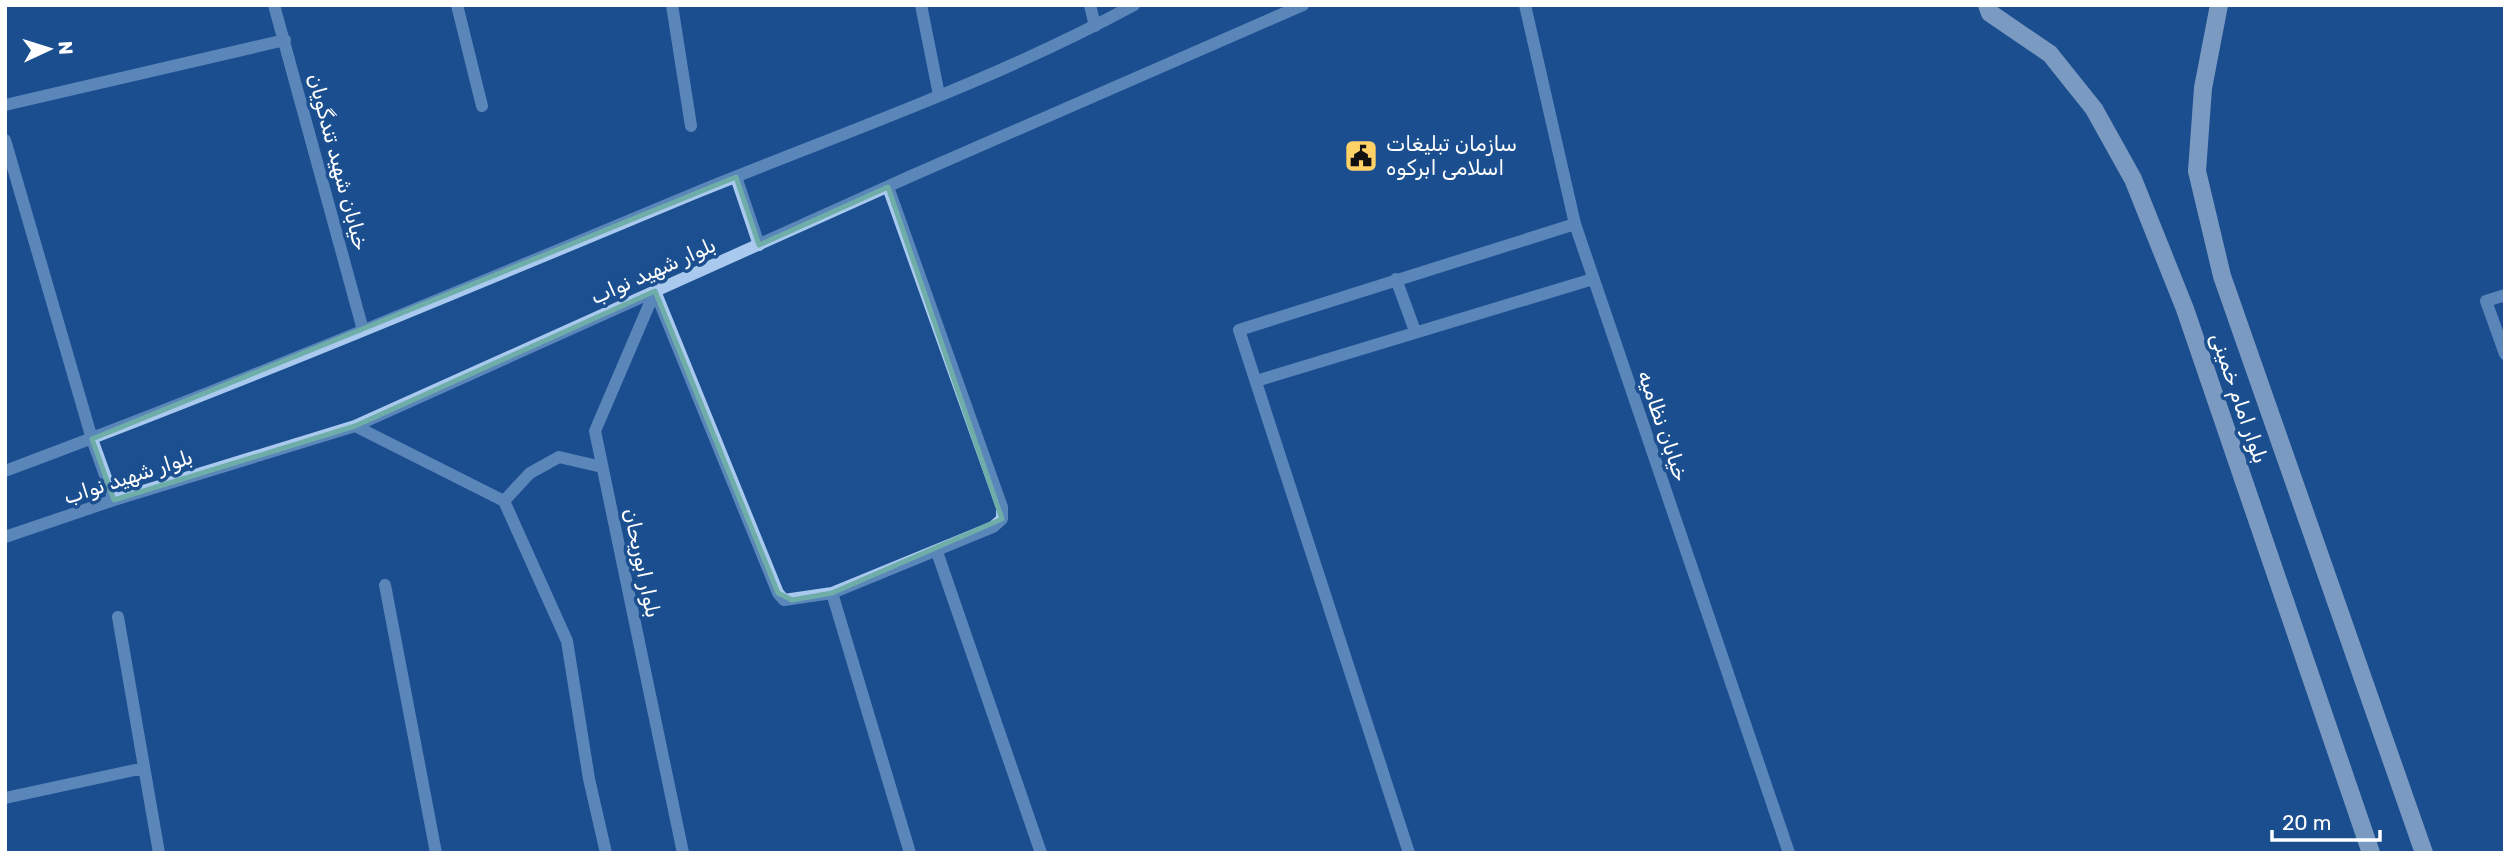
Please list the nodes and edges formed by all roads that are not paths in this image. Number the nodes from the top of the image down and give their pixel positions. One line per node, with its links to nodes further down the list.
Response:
1 (274, 5): 12 (street, خیابان شهید تندگویان)
2 (457, 5): 15 (street)
3 (672, 5): 16 (street)
4 (921, 5): 13 (street)
5 (1090, 5): 11 (street)
6 (1135, 5): 11 (street)
7 (1303, 5): 19 (street, بلوار شهید نواب)
8 (1525, 5): 20 (street, خیابان نظامیه)
9 (1987, 5): 51 (main road, بلوار امام خمینی)
10 (2219, 5): 52 (main road, بلوار امام خمینی)
11 (1096, 26): 13 (street)
12 (285, 40): 14 (street); 26 (street, خیابان شهید تندگویان)
13 (939, 95): 18 (street)
14 (5, 105)
15 (482, 106)
16 (691, 126)
17 (5, 140): 31 (street)
18 (736, 177): 21 (street); 26 (street)
19 (888, 187): 21 (street, بلوار شهید نواب); 37 (street)
20 (1575, 224): 22 (street); 23 (street, خیابان نظامیه)
21 (759, 244): 24 (street, بلوار شهید نواب)
22 (1396, 279): 27 (street); 29 (street)
23 (1593, 279): 27 (street); 50 (street, خیابان نظامیه)
24 (656, 291): 30 (street, بلوار شهید نواب); 32 (street, بلوار ابوریحان); 39 (street)
25 (2505, 295): 28 (street)
26 (363, 330): 31 (street)
27 (1415, 331): 29 (street)
28 (2505, 354)
29 (1256, 381): 49 (street)
30 (355, 426): 34 (street, بلوار شهید نواب); 35 (street)
31 (92, 439): 33 (street); 34 (street)
32 (602, 467): 35 (street); 46 (street, بلوار ابوریحان)
33 (5, 471)
34 (114, 500): 36 (street, بلوار شهید نواب)
35 (504, 501): 45 (street)
36 (5, 537)
37 (937, 552): 39 (street); 48 (street)
38 (385, 585): 44 (street)
39 (832, 593): 47 (street)
40 (117, 617): 41 (street)
41 (144, 768): 42 (street); 43 (street)
42 (5, 798)
43 (159, 853)
44 (436, 853)
45 (606, 853)
46 (683, 853)
47 (910, 853)
48 (1041, 853)
49 (1409, 853)
50 (1789, 853)
51 (2371, 853)
52 (2424, 853)

